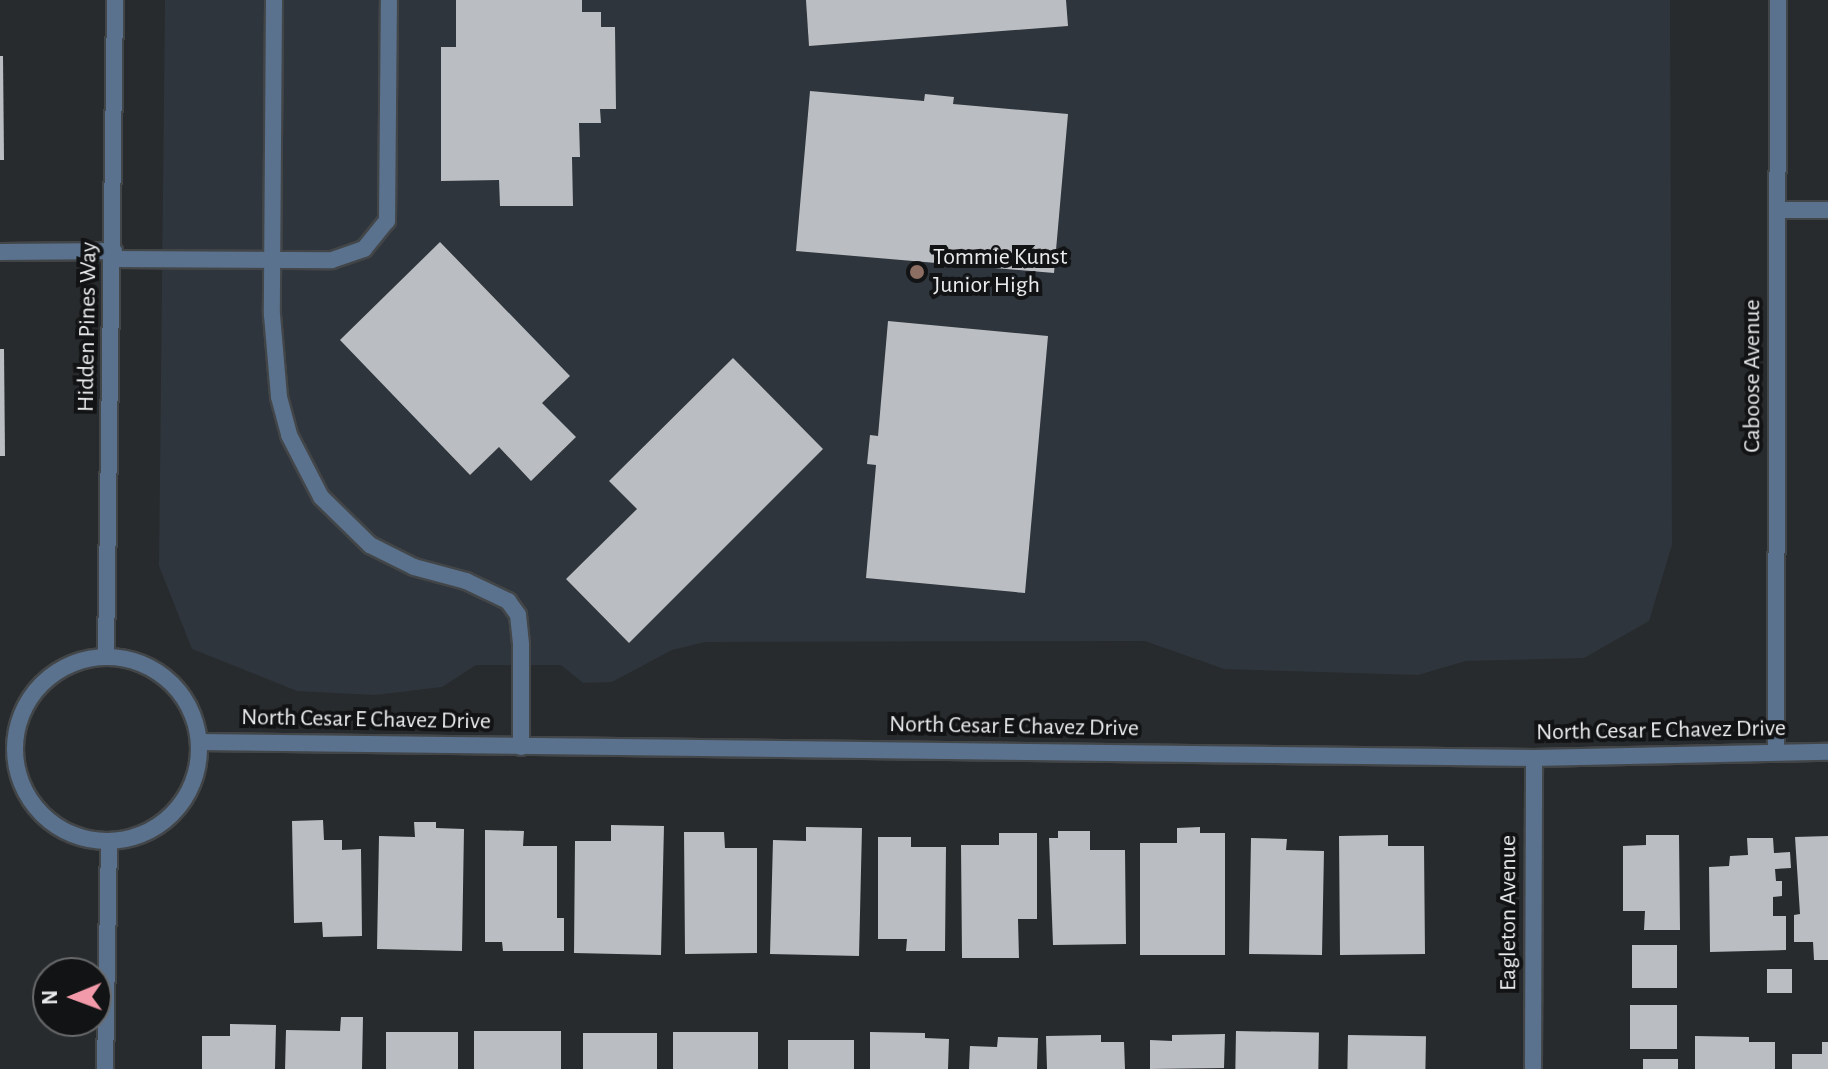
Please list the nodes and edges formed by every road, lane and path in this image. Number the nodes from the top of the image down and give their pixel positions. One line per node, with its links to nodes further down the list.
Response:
1 (115, 0): 8 (street, Hidden Pines Way)
2 (274, 0): 9 (street)
3 (389, 0): 9 (street)
4 (1778, 0): 5 (street, Caboose Avenue)
5 (1778, 210): 6 (street); 13 (street, Caboose Avenue)
6 (1828, 210)
7 (0, 252): 8 (street)
8 (114, 255): 9 (street); 10 (street, Hidden Pines Way)
9 (273, 258): 12 (street)
10 (106, 656): 11 (street); 15 (street)
11 (199, 742): 12 (street, North Cesar E Chavez Drive); 17 (street)
12 (521, 747): 16 (street, North Cesar E Chavez Drive)
13 (1776, 752): 14 (street, North Cesar E Chavez Drive); 16 (street, North Cesar E Chavez Drive)
14 (1828, 752)
15 (7, 753): 17 (street)
16 (1534, 758): 19 (street, Eagleton Avenue)
17 (109, 841): 18 (street)
18 (105, 1069)
19 (1533, 1069)

